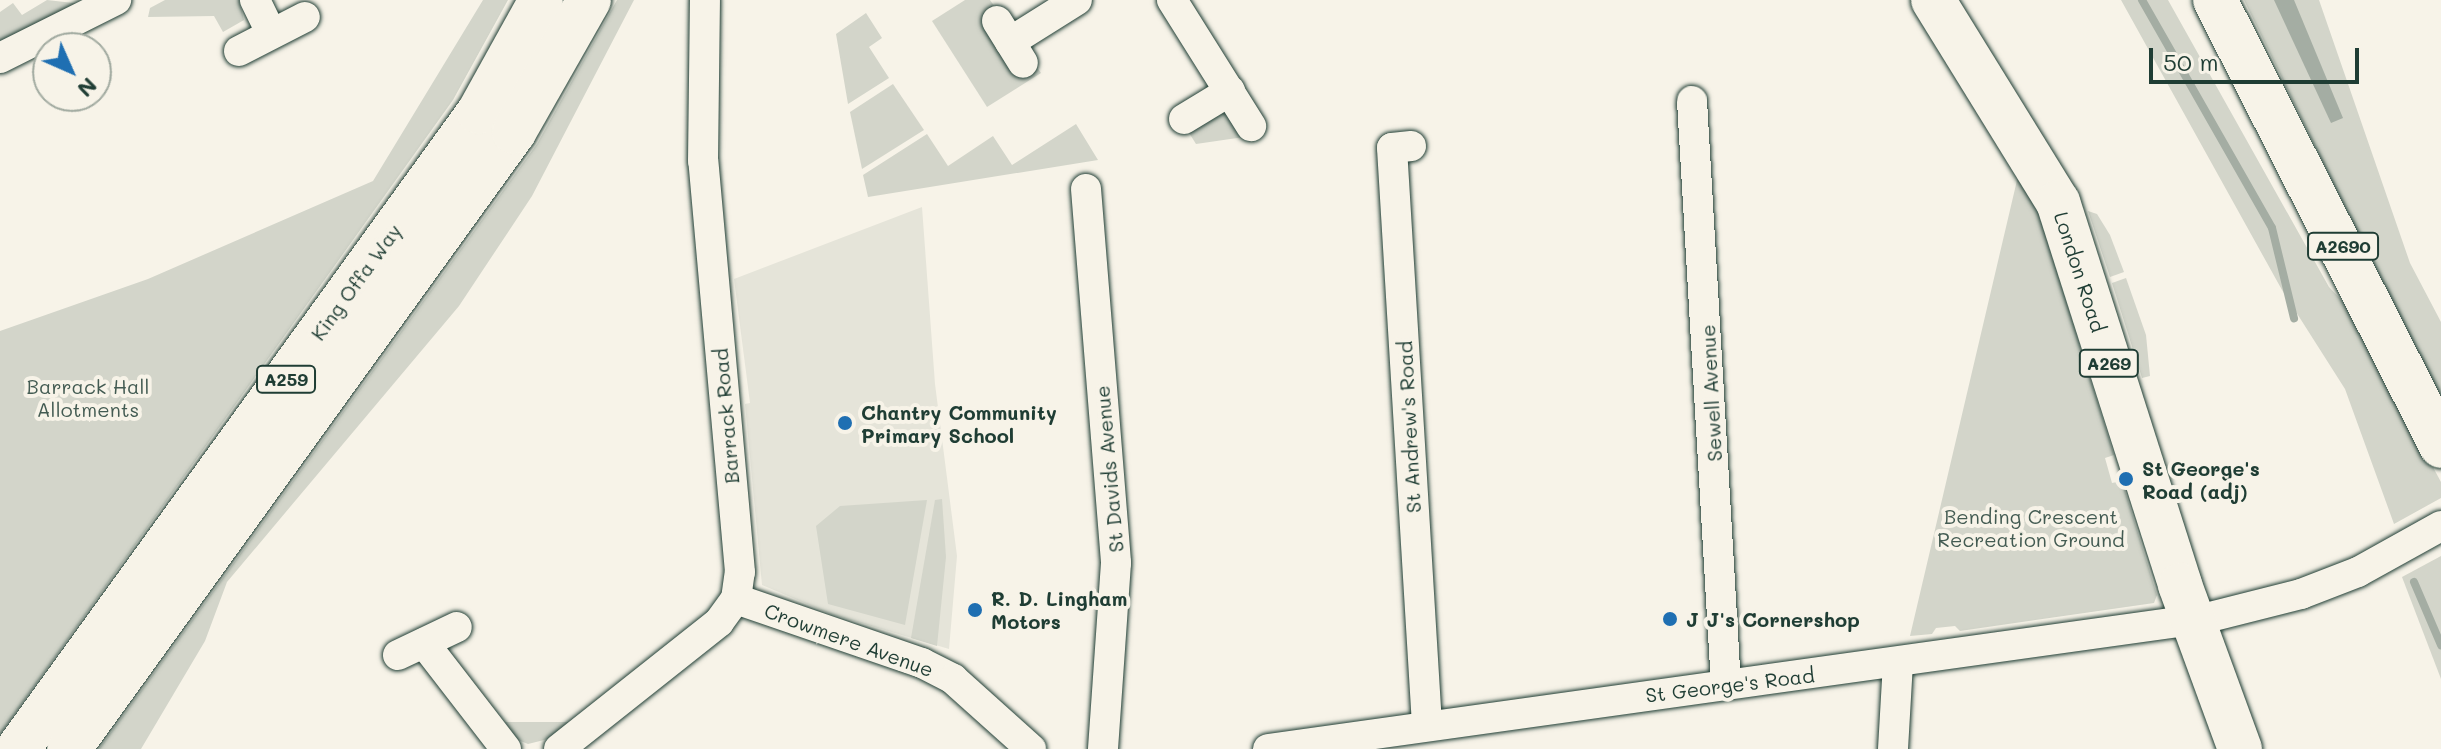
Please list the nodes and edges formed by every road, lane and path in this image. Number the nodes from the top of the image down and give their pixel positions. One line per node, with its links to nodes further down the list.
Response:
1 (116, 0): 14 (street)
2 (255, 0): 11 (street)
3 (541, 0): 29 (main road, King Offa Way / A259)
4 (589, 0): 30 (main road, King Offa Way / A259)
5 (705, 0): 23 (street, Barrack Road)
6 (1077, 0): 12 (street)
7 (1172, 0): 15 (street)
8 (1933, 0): 24 (main road, London Road / A269)
9 (2215, 0): 21 (main road, A2690)
10 (305, 17): 11 (street)
11 (271, 33): 13 (street)
12 (1010, 42)
13 (239, 51)
14 (0, 58)
15 (1230, 91): 17 (street); 18 (street)
16 (1691, 101): 27 (street, Sewell Avenue)
17 (1184, 119)
18 (1251, 126)
19 (1411, 146): 28 (street, St Andrew's Road)
20 (1086, 189): 34 (street, St Davids Avenue)
21 (2441, 446)
22 (2441, 526): 24 (street, St George's Road)
23 (736, 599): 32 (street); 33 (street, Crowmere Avenue)
24 (2192, 619): 26 (street, St George's Road); 37 (main road, London Road / A269)
25 (457, 627): 31 (street)
26 (1898, 663): 27 (street, St George's Road); 36 (street)
27 (1726, 685): 28 (street, St George's Road)
28 (1427, 725): 35 (street, St George's Road)
29 (18, 749)
30 (69, 749)
31 (506, 749)
32 (559, 749)
33 (1031, 749)
34 (1103, 749)
35 (1268, 749)
36 (1893, 749)
37 (2240, 749)

